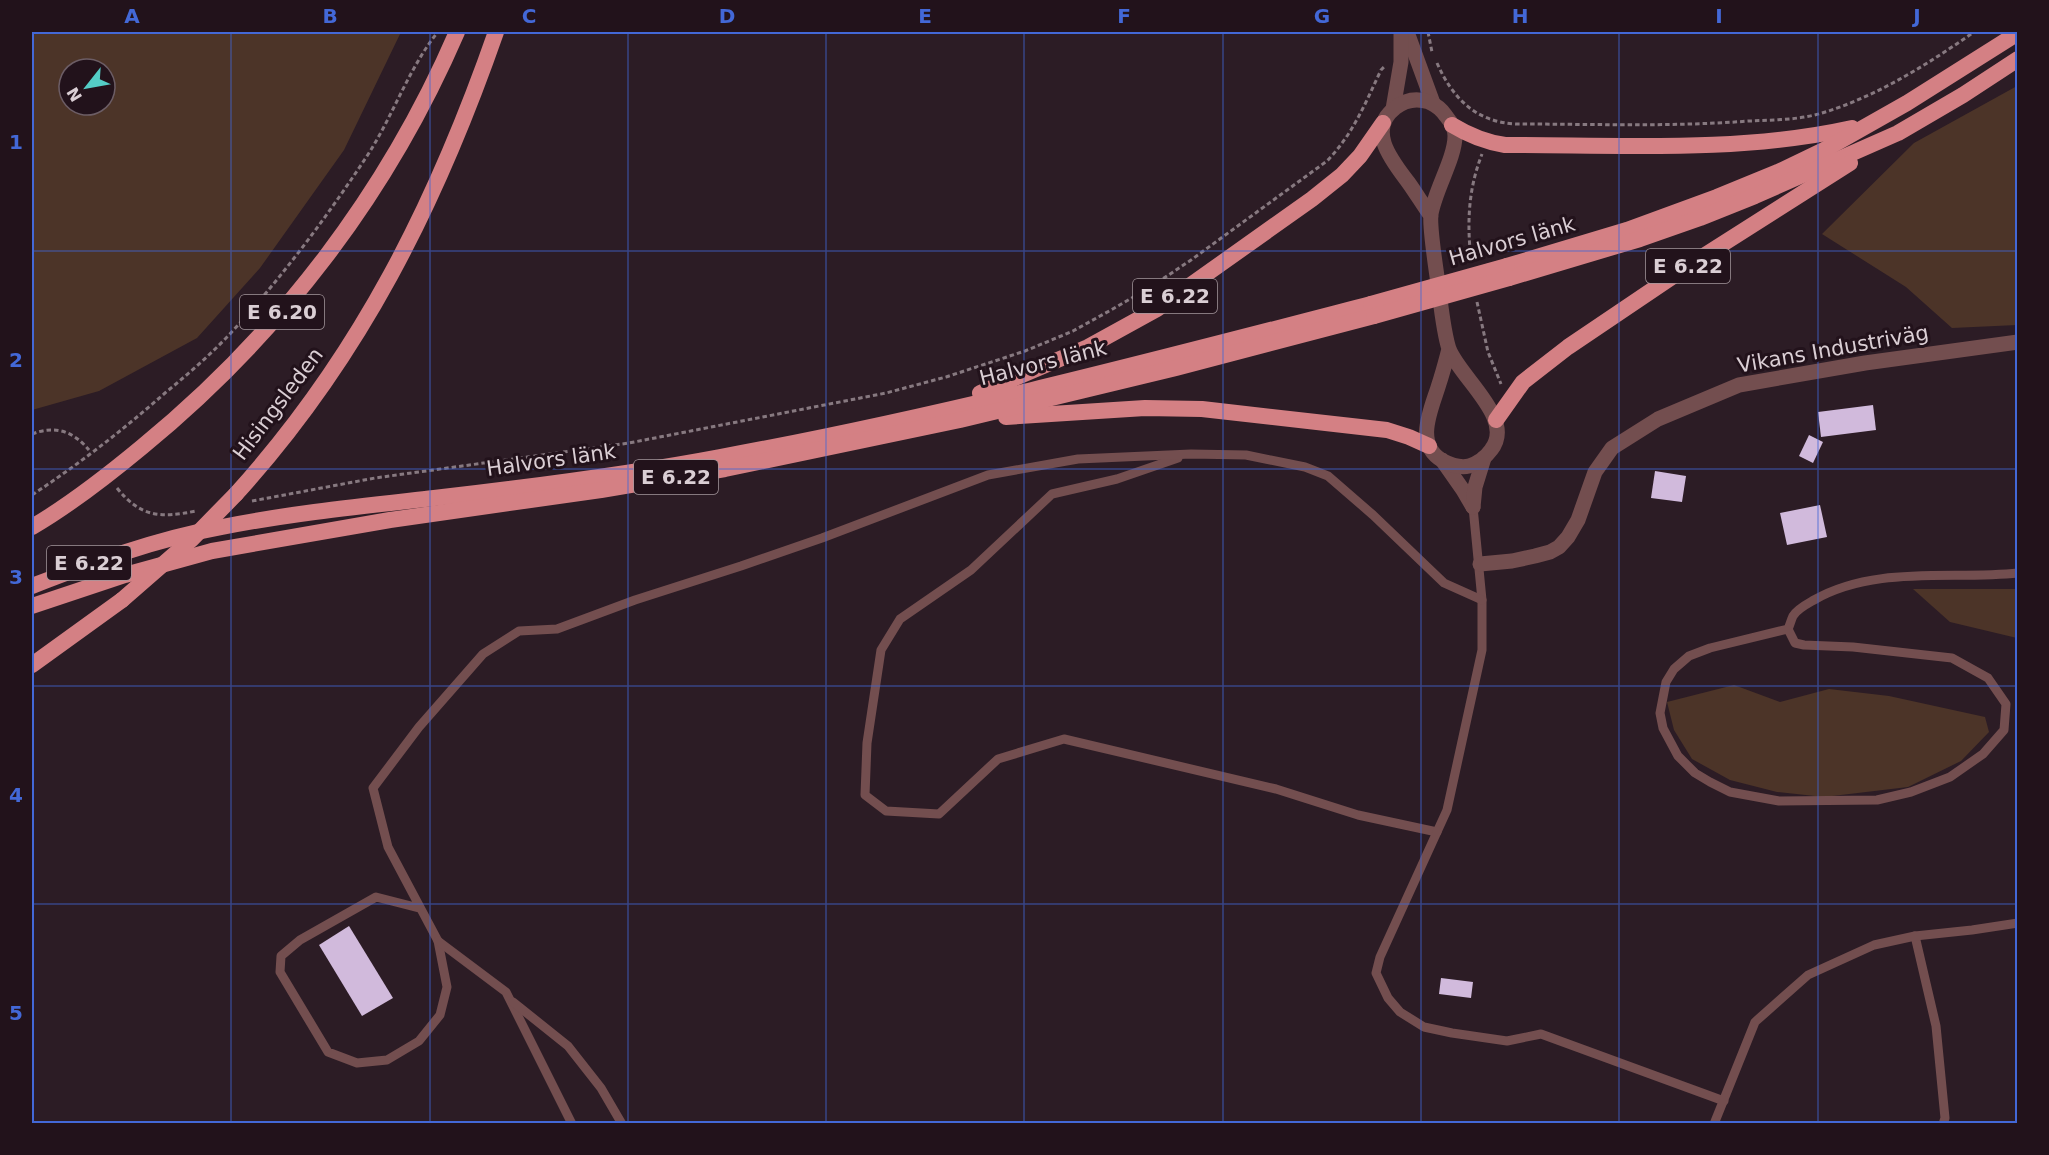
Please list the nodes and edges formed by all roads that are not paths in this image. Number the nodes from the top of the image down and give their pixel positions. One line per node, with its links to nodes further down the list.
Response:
1 (457, 32): 26 (highway, E 6.20)
2 (496, 32): 33 (highway, Hisingsleden / E 6.20, bridge)
3 (1401, 32): 8 (street)
4 (1407, 32): 7 (street)
5 (2018, 33): 10 (highway, Halvors länk / E 6.22)
6 (2018, 59): 12 (highway, Halvors länk / E 6.22)
7 (1433, 104): 8 (street); 11 (street, E 6.22)
8 (1393, 109): 9 (street, E 6.22)
9 (1383, 123): 13 (street); 18 (highway, E 6.22)
10 (1867, 124): 11 (highway, E 6.22); 14 (highway, Halvors länk / E 6.22)
11 (1452, 125): 13 (street)
12 (1898, 133): 14 (highway, Halvors länk / E 6.22); 20 (highway, E 6.22)
13 (1431, 216): 17 (street)
14 (1508, 272): 15 (highway, Halvors länk / E 6.22, bridge)
15 (1372, 310): 18 (highway, Halvors länk / E 6.22); 19 (highway, Halvors länk / E 6.22)
16 (2018, 342): 27 (street, Vikans Industriväg)
17 (1449, 349): 20 (street); 21 (street)
18 (929, 413): 29 (highway, Halvors länk / E 6.22)
19 (960, 420): 21 (highway, E 6.22); 31 (highway, Halvors länk / E 6.22)
20 (1496, 420): 23 (street, E 6.22)
21 (1429, 446): 24 (street, E 6.22)
22 (1191, 454): 30 (lane); 34 (lane); 35 (lane)
23 (1484, 458): 24 (street); 25 (street)
24 (1442, 460): 25 (street)
25 (1473, 507): 27 (lane)
26 (32, 527)
27 (1480, 564): 30 (lane)
28 (2018, 573): 32 (lane)
29 (32, 586)
30 (1482, 600): 34 (lane)
31 (32, 606)
32 (1788, 629): 32 (lane)
33 (32, 665)
34 (1437, 832): 40 (lane)
35 (419, 908): 38 (lane); 38 (lane)
36 (2018, 923): 37 (lane)
37 (1915, 936): 40 (lane); 44 (lane)
38 (438, 941): 39 (lane)
39 (509, 999): 41 (lane); 42 (lane)
40 (1724, 1101): 43 (lane)
41 (572, 1124)
42 (622, 1124)
43 (1714, 1124)
44 (1943, 1124)

